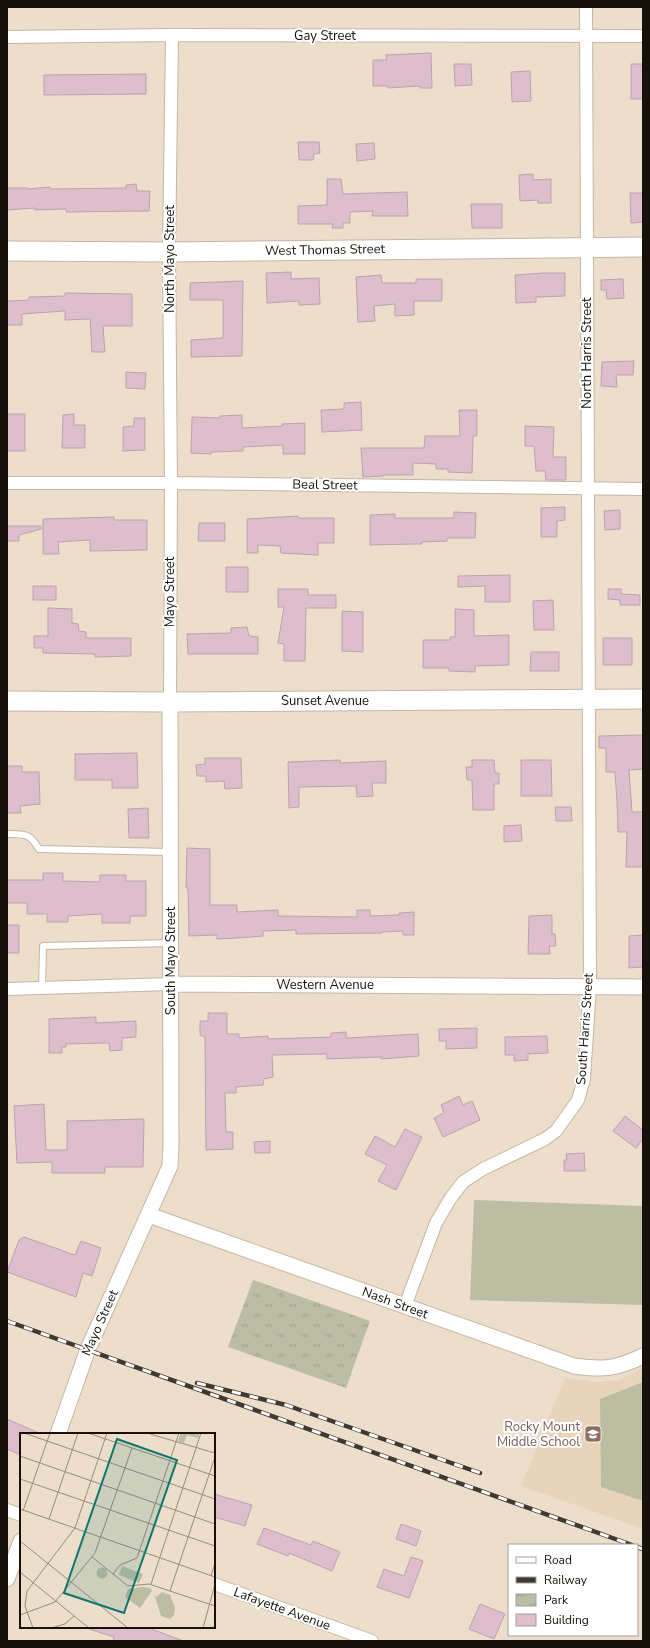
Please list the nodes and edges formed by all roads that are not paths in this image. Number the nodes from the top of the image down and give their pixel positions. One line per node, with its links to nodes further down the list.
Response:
1 (586, 7): 5 (street, North Harris Street)
2 (172, 35): 4 (street, Gay Street); 5 (street, Gay Street); 9 (street, North Mayo Street)
3 (643, 36): 5 (street, Gay Street)
4 (7, 37)
5 (586, 37): 6 (street, North Harris Street)
6 (586, 247): 7 (main road, West Thomas Street); 9 (main road, West Thomas Street); 12 (street, North Harris Street)
7 (643, 247)
8 (7, 251): 9 (main road, West Thomas Street)
9 (169, 252): 11 (street, North Mayo Street)
10 (7, 483): 11 (street, Beal Street)
11 (171, 483): 12 (street, Beal Street); 17 (street, Mayo Street)
12 (588, 489): 13 (street, Beal Street); 14 (street, North Harris Street)
13 (643, 489)
14 (588, 699): 15 (main road, Sunset Avenue); 17 (main road, Sunset Avenue); 22 (street, South Harris Street)
15 (643, 699)
16 (7, 701): 17 (main road, Sunset Avenue)
17 (170, 702): 19 (street, South Mayo Street)
18 (7, 834): 19 (lane)
19 (170, 852): 20 (street, South Mayo Street)
20 (171, 943): 21 (street, South Mayo Street); 24 (lane)
21 (171, 984): 22 (street, Western Avenue); 24 (street, Western Avenue); 26 (street, South Mayo Street)
22 (590, 986): 23 (street, Western Avenue); 27 (street, South Harris Street)
23 (643, 987)
24 (42, 988): 25 (street, Western Avenue)
25 (7, 989)
26 (149, 1215): 27 (street, Nash Street); 29 (street, Mayo Street)
27 (405, 1306): 28 (street, Nash Street)
28 (643, 1356)
29 (58, 1433)
30 (7, 1510): 31 (street)
31 (20, 1515)
32 (20, 1544): 33 (street)
33 (7, 1579)
34 (215, 1584): 35 (street, Lafayette Avenue)
35 (372, 1641)

